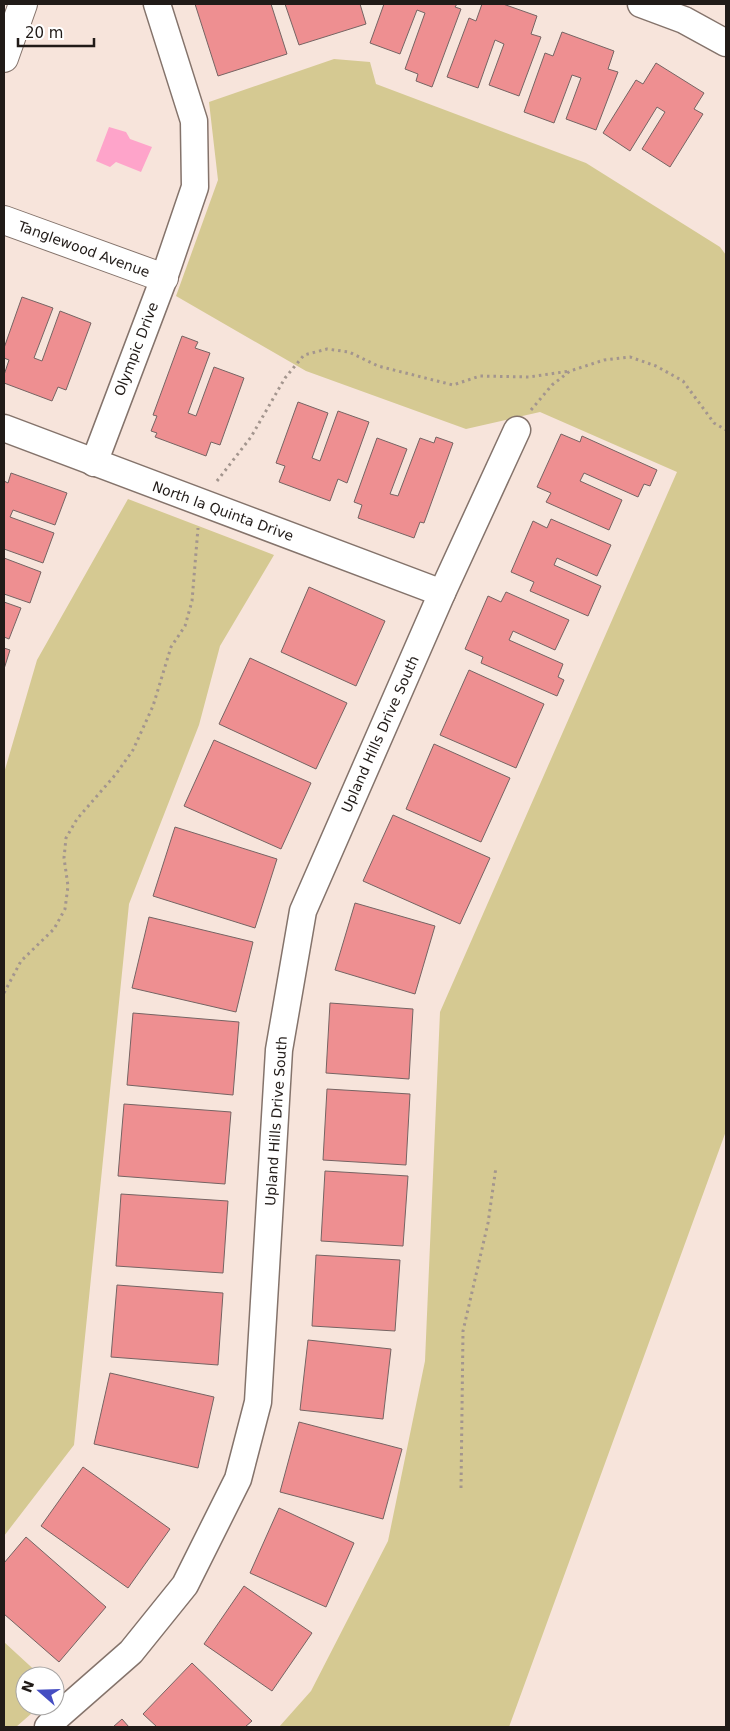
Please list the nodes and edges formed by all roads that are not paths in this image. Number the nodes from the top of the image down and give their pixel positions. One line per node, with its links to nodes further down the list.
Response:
1 (23, 4): 5 (street)
2 (157, 4): 7 (street, Olympic Drive)
3 (641, 4): 4 (street)
4 (726, 43)
5 (4, 58)
6 (4, 220): 7 (street, Tanglewood Avenue)
7 (164, 278): 10 (street, Olympic Drive)
8 (523, 421): 11 (street, Upland Hills Drive South)
9 (4, 428): 10 (street, North la Quinta Drive)
10 (94, 463): 11 (street, North la Quinta Drive)
11 (442, 593): 12 (street, Upland Hills Drive South)
12 (48, 1727)

